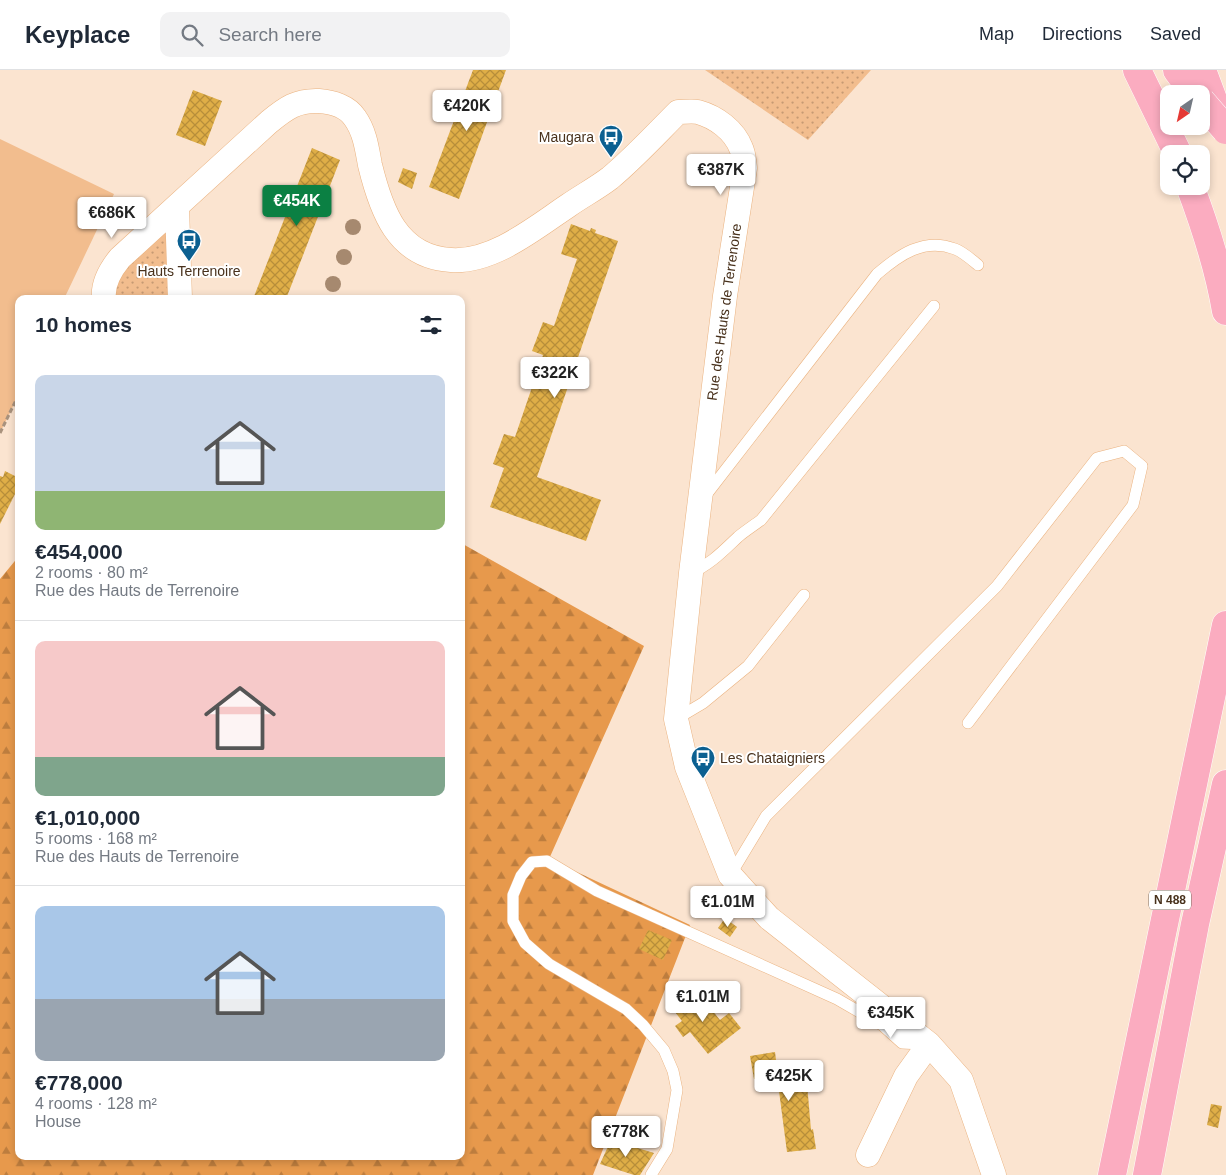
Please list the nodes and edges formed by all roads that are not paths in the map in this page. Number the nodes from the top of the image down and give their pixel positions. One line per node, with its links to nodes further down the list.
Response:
1 (1137, 70): 8 (highway)
2 (1177, 70): 4 (highway)
3 (1202, 70): 7 (highway)
4 (1188, 85)
5 (1210, 111): 6 (highway, bridge)
6 (1226, 130)
7 (1226, 134)
8 (1174, 145)
9 (1194, 195): 15 (highway)
10 (177, 207): 12 (street, Rue des Hauts de Terrenoire); 13 (street); 16 (street, Rue des Hauts de Terrenoire)
11 (978, 265): 16 (lane)
12 (103, 295)
13 (180, 295)
14 (934, 306): 17 (lane)
15 (1226, 311)
16 (700, 502): 17 (street, Rue des Hauts de Terrenoire)
17 (691, 573): 20 (street, Rue des Hauts de Terrenoire)
18 (804, 595): 20 (lane)
19 (1226, 626): 28 (highway, N 488)
20 (676, 719): 23 (street, Rue des Hauts de Terrenoire)
21 (968, 724): 23 (lane)
22 (1226, 784): 29 (highway, N 488)
23 (730, 875): 24 (street, Rue des Hauts de Terrenoire)
24 (929, 1044): 25 (street); 26 (lane); 27 (street, Rue des Hauts de Terrenoire)
25 (868, 1155)
26 (650, 1175)
27 (994, 1175)
28 (1112, 1175)
29 (1147, 1175)

